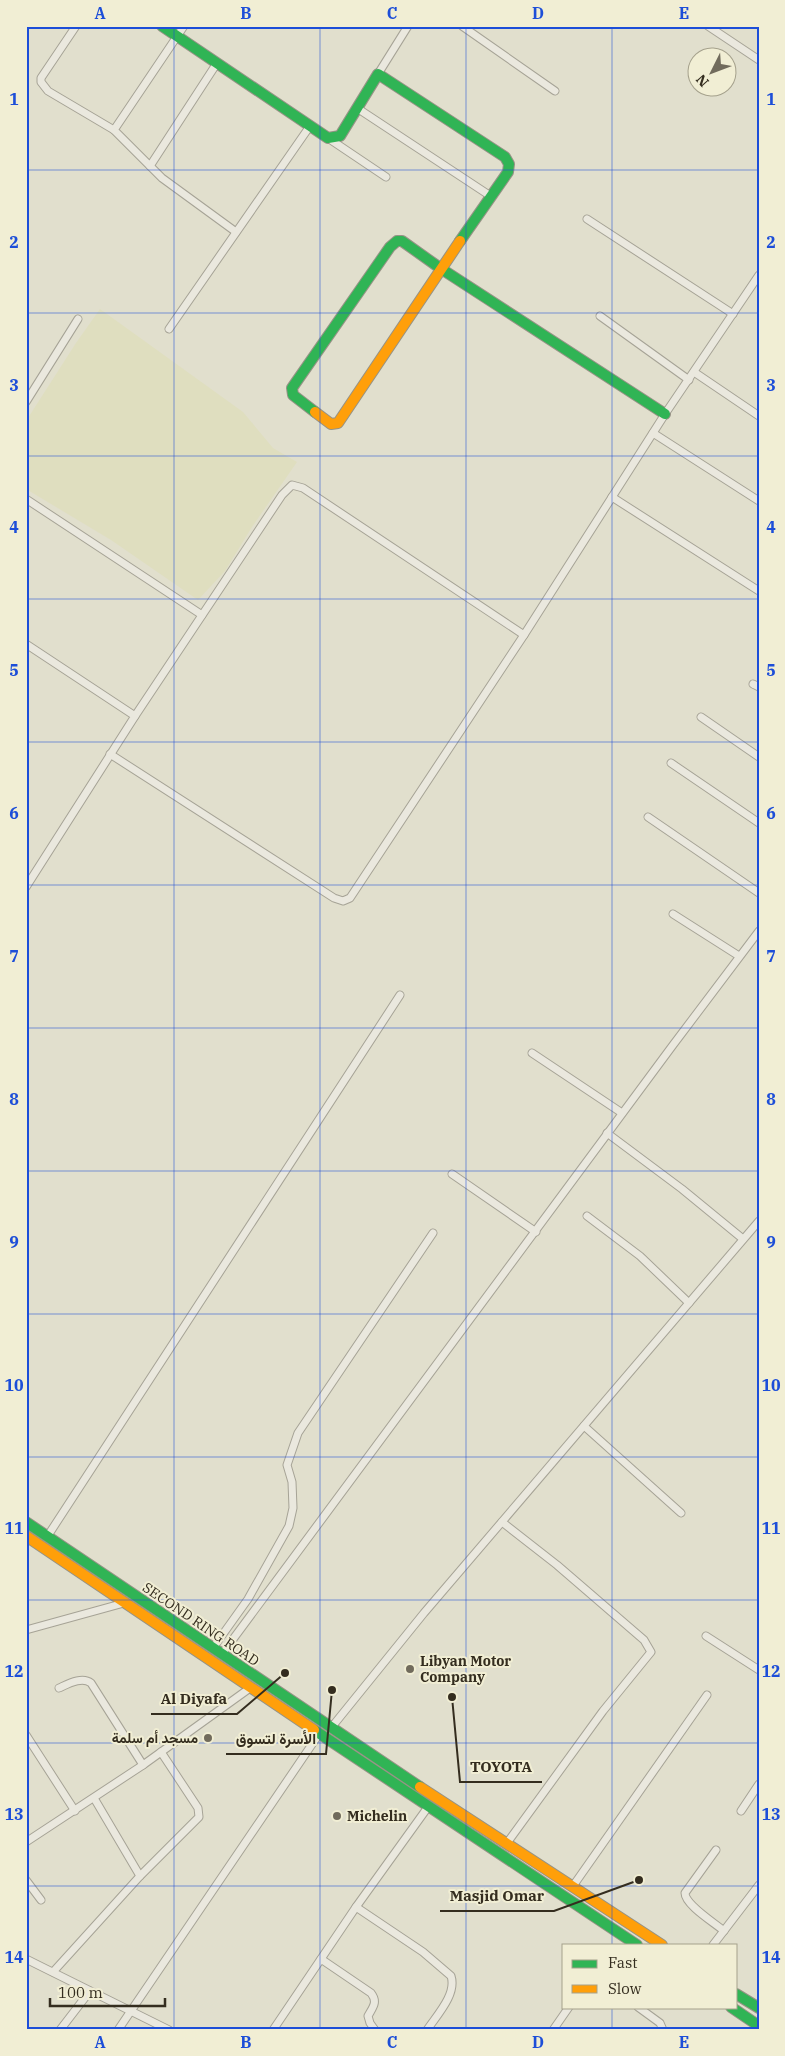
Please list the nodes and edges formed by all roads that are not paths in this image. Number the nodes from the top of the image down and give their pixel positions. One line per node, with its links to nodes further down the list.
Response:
1 (76, 26): 14 (street)
2 (162, 26): 7 (main road)
3 (184, 26): 7 (street)
4 (408, 26): 10 (street)
5 (462, 26): 11 (street)
6 (712, 27): 8 (street)
7 (177, 36): 9 (main road); 14 (street)
8 (759, 60)
9 (217, 64): 13 (main road); 16 (street)
10 (378, 74): 12 (main road); 18 (main road)
11 (555, 91)
12 (357, 108): 15 (main road); 18 (street)
13 (310, 126): 15 (main road); 20 (street)
14 (114, 130): 16 (street)
15 (328, 138): 17 (street)
16 (150, 166): 20 (street)
17 (386, 176)
18 (492, 197): 21 (main road)
19 (587, 219): 23 (street)
20 (236, 232): 26 (street)
21 (440, 268): 21 (main road); 30 (main road)
22 (759, 275): 23 (street)
23 (733, 314): 27 (street)
24 (600, 316): 28 (street)
25 (78, 319): 29 (street)
26 (169, 329)
27 (694, 372): 28 (street); 31 (street)
28 (689, 380): 30 (street)
29 (26, 402)
30 (665, 414): 32 (street)
31 (759, 416)
32 (653, 433): 33 (street); 35 (street)
33 (612, 497): 36 (street); 38 (street)
34 (26, 500): 37 (street)
35 (759, 501)
36 (759, 591)
37 (202, 615): 38 (street); 40 (street)
38 (524, 635): 42 (street)
39 (26, 644): 40 (street)
40 (135, 716): 42 (street)
41 (701, 717): 43 (street)
42 (110, 754): 47 (street)
43 (759, 757)
44 (671, 763): 46 (street)
45 (648, 817): 48 (street)
46 (759, 823)
47 (26, 887)
48 (759, 894)
49 (672, 914): 51 (street)
50 (759, 931): 51 (street)
51 (739, 956): 54 (street)
52 (400, 995): 68 (street)
53 (532, 1053): 54 (street)
54 (622, 1113): 55 (street)
55 (607, 1133): 59 (street); 61 (street)
56 (452, 1174): 59 (street)
57 (587, 1216): 62 (street)
58 (759, 1221): 61 (street)
59 (536, 1232): 73 (street)
60 (433, 1233): 72 (street)
61 (743, 1239): 62 (street)
62 (689, 1303): 63 (street)
63 (584, 1426): 64 (street); 66 (street)
64 (681, 1513)
65 (26, 1522): 68 (main road, SECOND RING ROAD)
66 (502, 1522): 78 (street); 89 (street)
67 (26, 1536): 69 (main road, SECOND RING ROAD)
68 (47, 1537): 72 (main road, SECOND RING ROAD)
69 (124, 1603): 70 (street); 76 (main road, SECOND RING ROAD)
70 (26, 1630)
71 (706, 1636): 74 (street)
72 (213, 1648): 73 (main road, SECOND RING ROAD)
73 (222, 1654): 78 (main road, SECOND RING ROAD)
74 (759, 1670)
75 (58, 1688): 82 (street)
76 (250, 1688): 79 (main road, SECOND RING ROAD); 81 (street)
77 (707, 1695): 94 (street)
78 (331, 1728): 89 (main road, SECOND RING ROAD)
79 (319, 1734): 85 (main road, SECOND RING ROAD); 110 (street)
80 (26, 1735): 86 (street)
81 (161, 1752): 82 (street); 91 (street)
82 (143, 1766): 84 (street)
83 (759, 1784): 87 (street)
84 (94, 1798): 86 (street); 91 (street)
85 (428, 1807): 96 (street); 98 (main road, SECOND RING ROAD)
86 (75, 1811): 88 (street)
87 (740, 1811)
88 (26, 1842)
89 (507, 1843): 94 (main road, SECOND RING ROAD)
90 (716, 1850): 97 (street)
91 (140, 1876): 103 (street)
92 (26, 1880): 95 (street)
93 (759, 1885): 97 (street)
94 (573, 1886): 99 (main road, SECOND RING ROAD)
95 (41, 1900)
96 (356, 1908): 102 (street); 117 (street)
97 (724, 1931): 100 (street)
98 (635, 1944)
99 (660, 1944)
100 (715, 1944)
101 (26, 1959): 103 (street)
102 (320, 1959): 115 (street); 116 (street)
103 (53, 1972): 104 (street)
104 (90, 1991): 110 (street); 112 (street)
105 (738, 1995): 109 (main road)
106 (568, 2008): 118 (street)
107 (639, 2008): 119 (street)
108 (732, 2008): 111 (main road)
109 (759, 2008)
110 (132, 2011): 113 (street); 114 (street)
111 (759, 2026)
112 (60, 2030)
113 (118, 2030)
114 (169, 2030)
115 (273, 2030)
116 (375, 2030)
117 (427, 2030)
118 (553, 2030)
119 (663, 2030)

